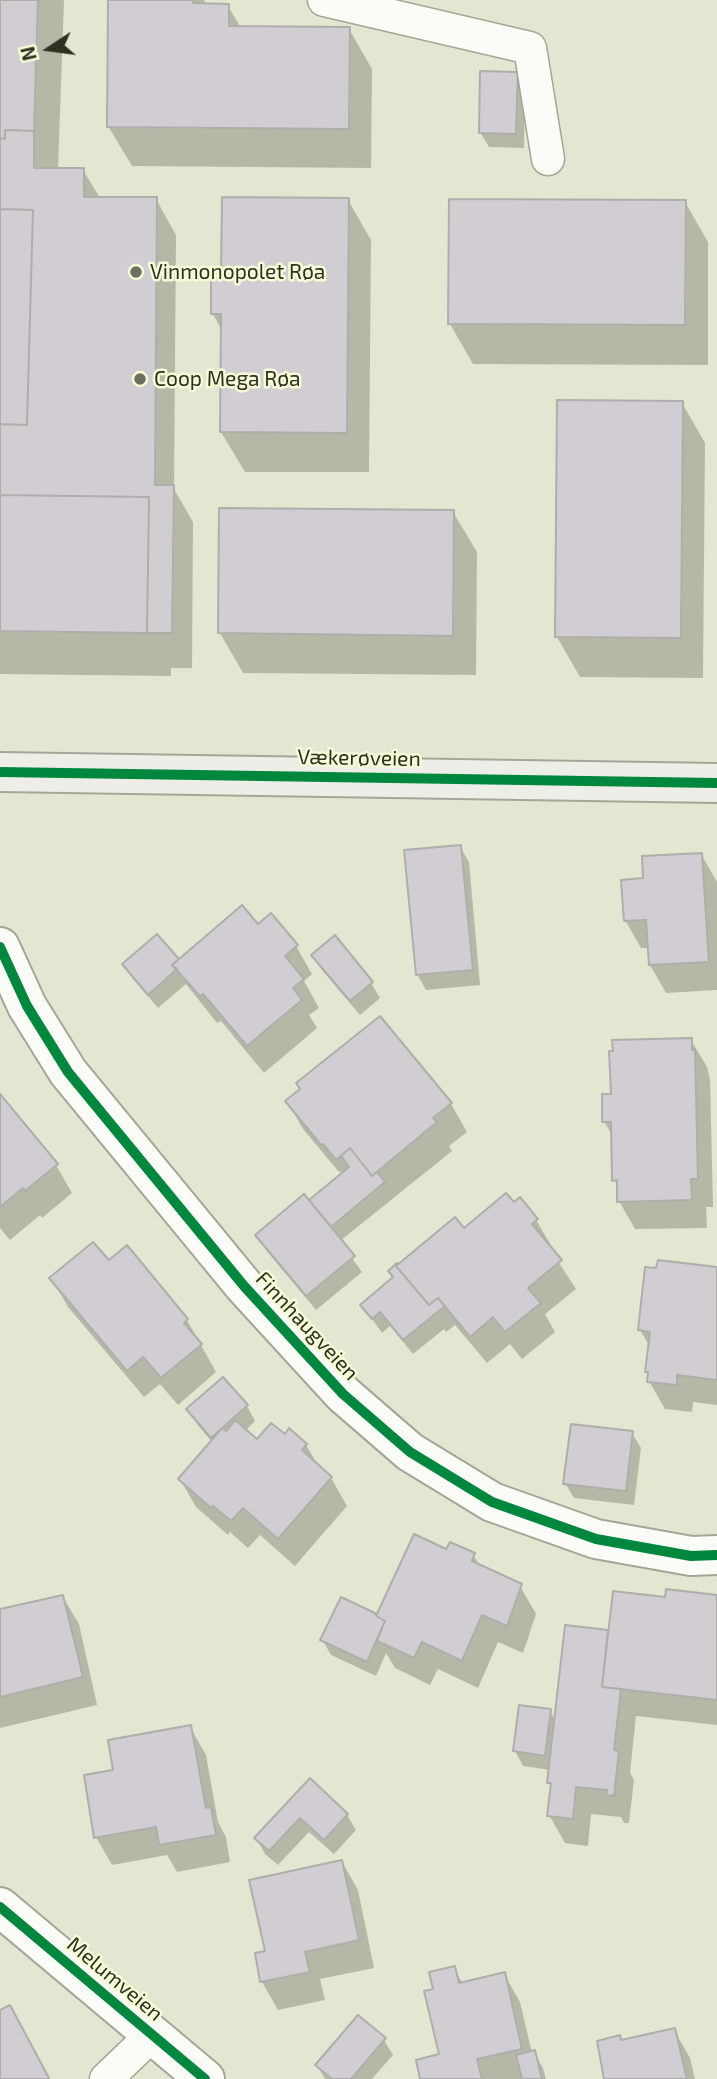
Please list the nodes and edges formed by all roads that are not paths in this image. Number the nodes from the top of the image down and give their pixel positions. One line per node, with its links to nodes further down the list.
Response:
1 (324, 0): 2 (lane)
2 (548, 159)
3 (0, 772): 4 (main road, Vækerøveien)
4 (717, 783)
5 (0, 947): 6 (street, Finnhaugveien)
6 (717, 1555)
7 (0, 1907): 8 (street, Melumveien)
8 (152, 2035): 9 (lane); 10 (street, Melumveien)
9 (106, 2079)
10 (205, 2079)

